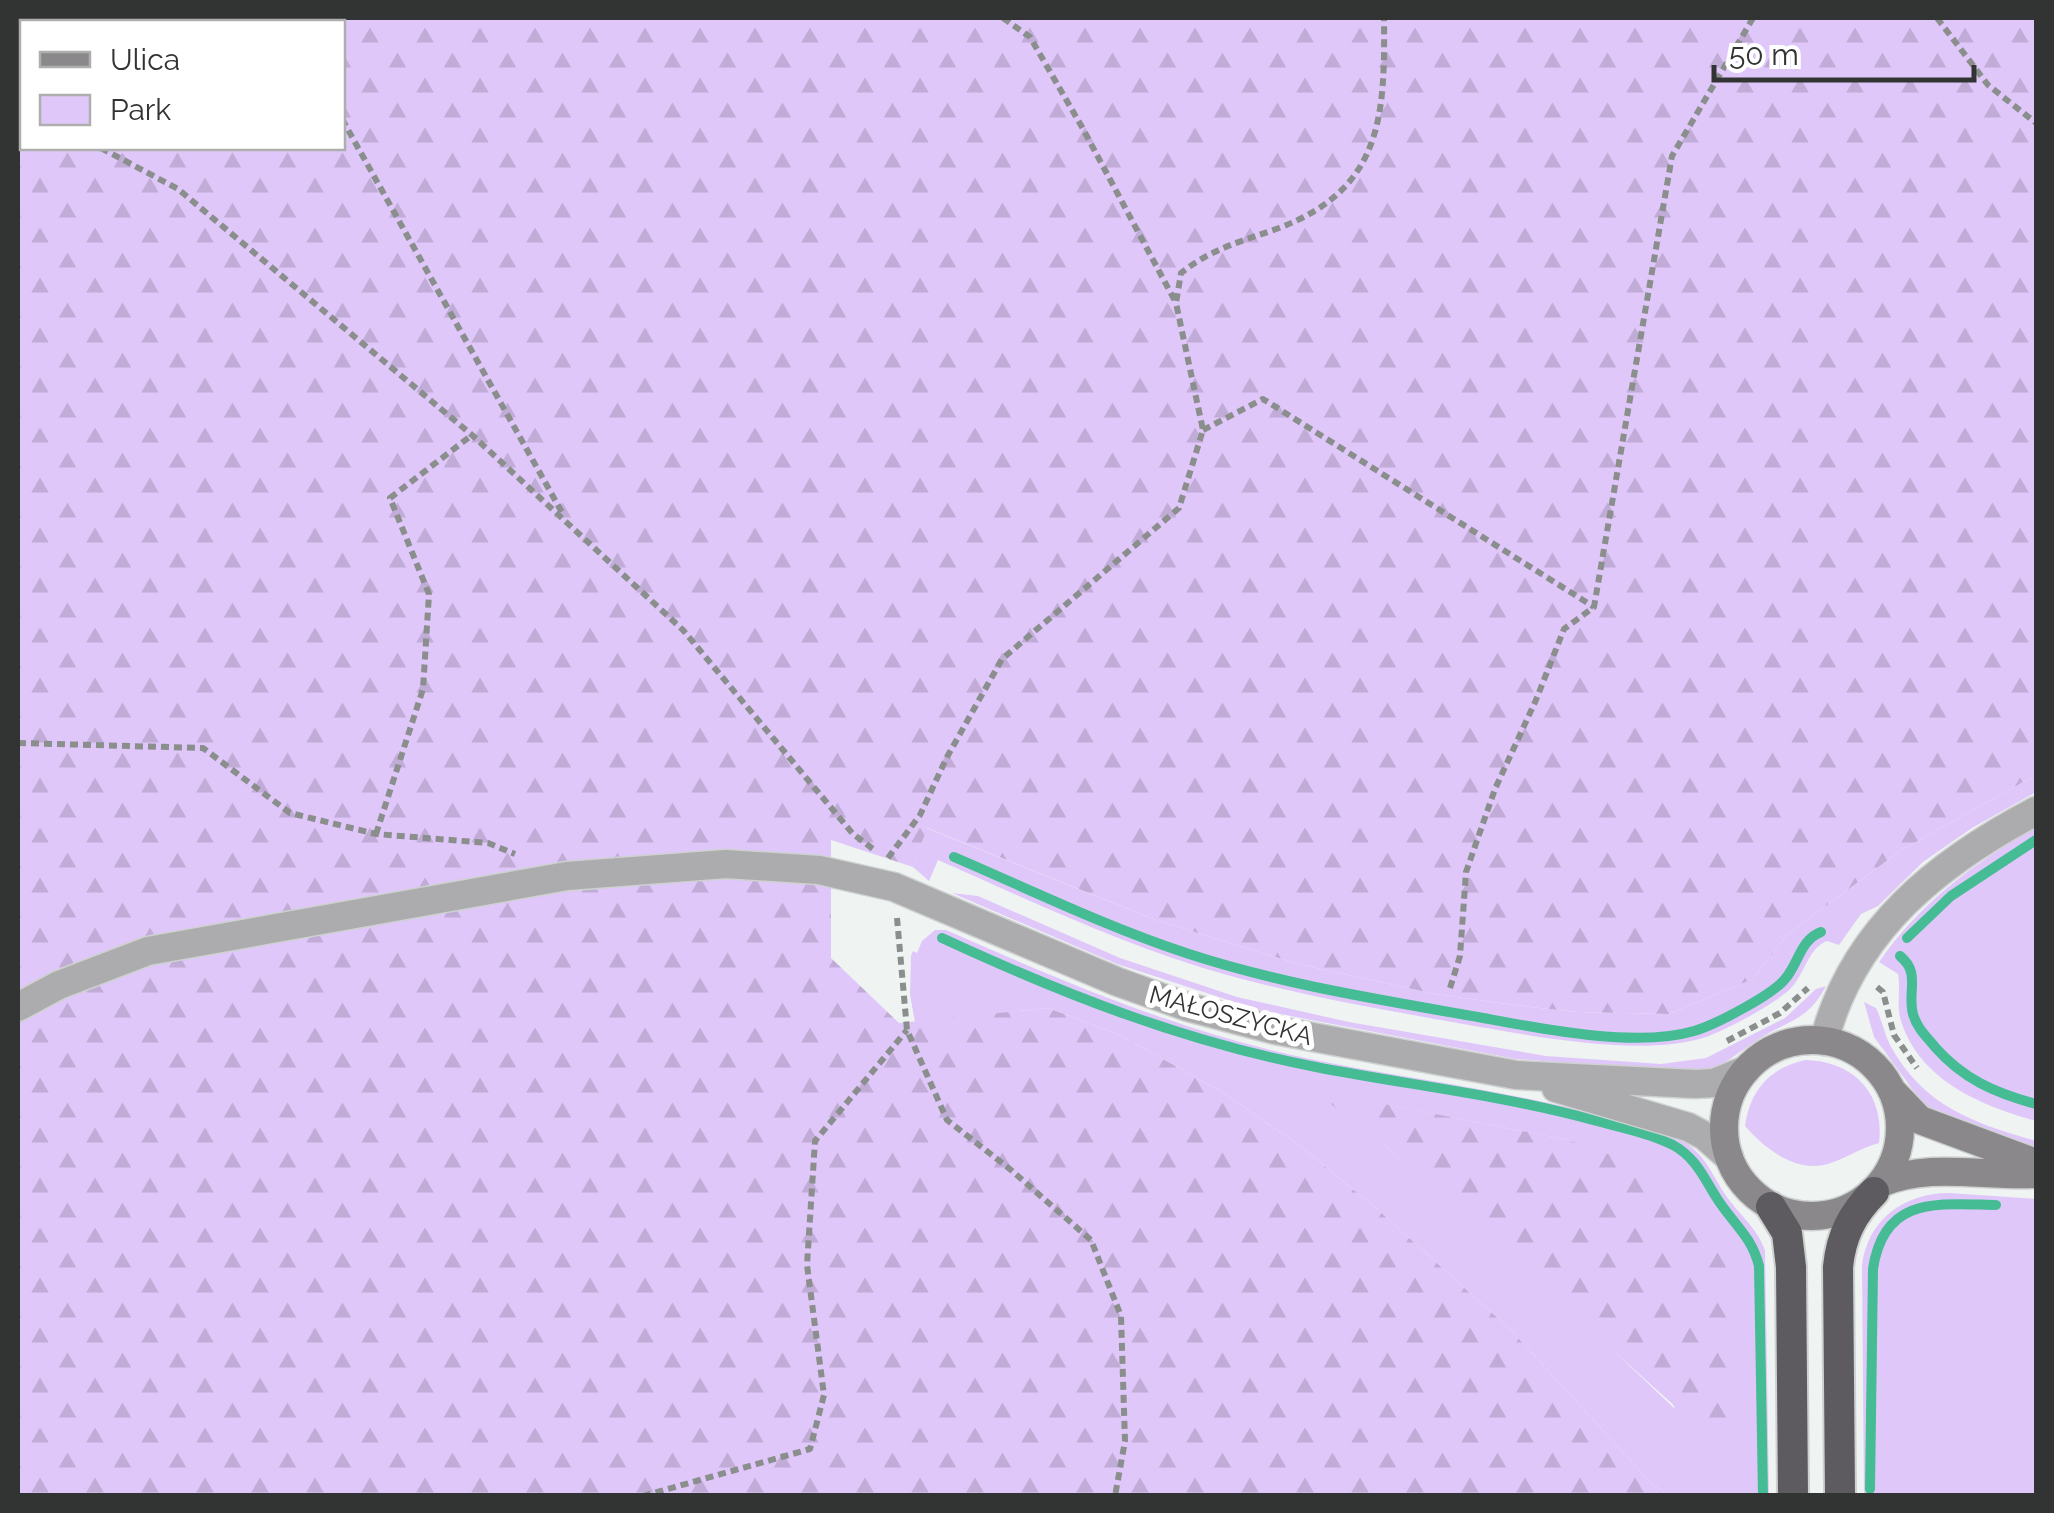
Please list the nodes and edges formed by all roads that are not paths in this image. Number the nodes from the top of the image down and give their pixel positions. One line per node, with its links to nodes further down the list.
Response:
1 (2036, 811): 3 (street)
2 (18, 1007): 5 (street, MAŁOSZYCKA)
3 (1824, 1041): 4 (main road); 6 (main road)
4 (1746, 1070): 5 (street, MAŁOSZYCKA); 7 (main road)
5 (1516, 1076): 7 (street, MAŁOSZYCKA)
6 (1892, 1090): 8 (main road); 10 (main road)
7 (1729, 1157): 11 (main road)
8 (2036, 1162)
9 (2036, 1174): 10 (main road)
10 (1877, 1188): 11 (main road); 13 (highway)
11 (1771, 1207): 12 (highway)
12 (1794, 1496)
13 (1840, 1496)

